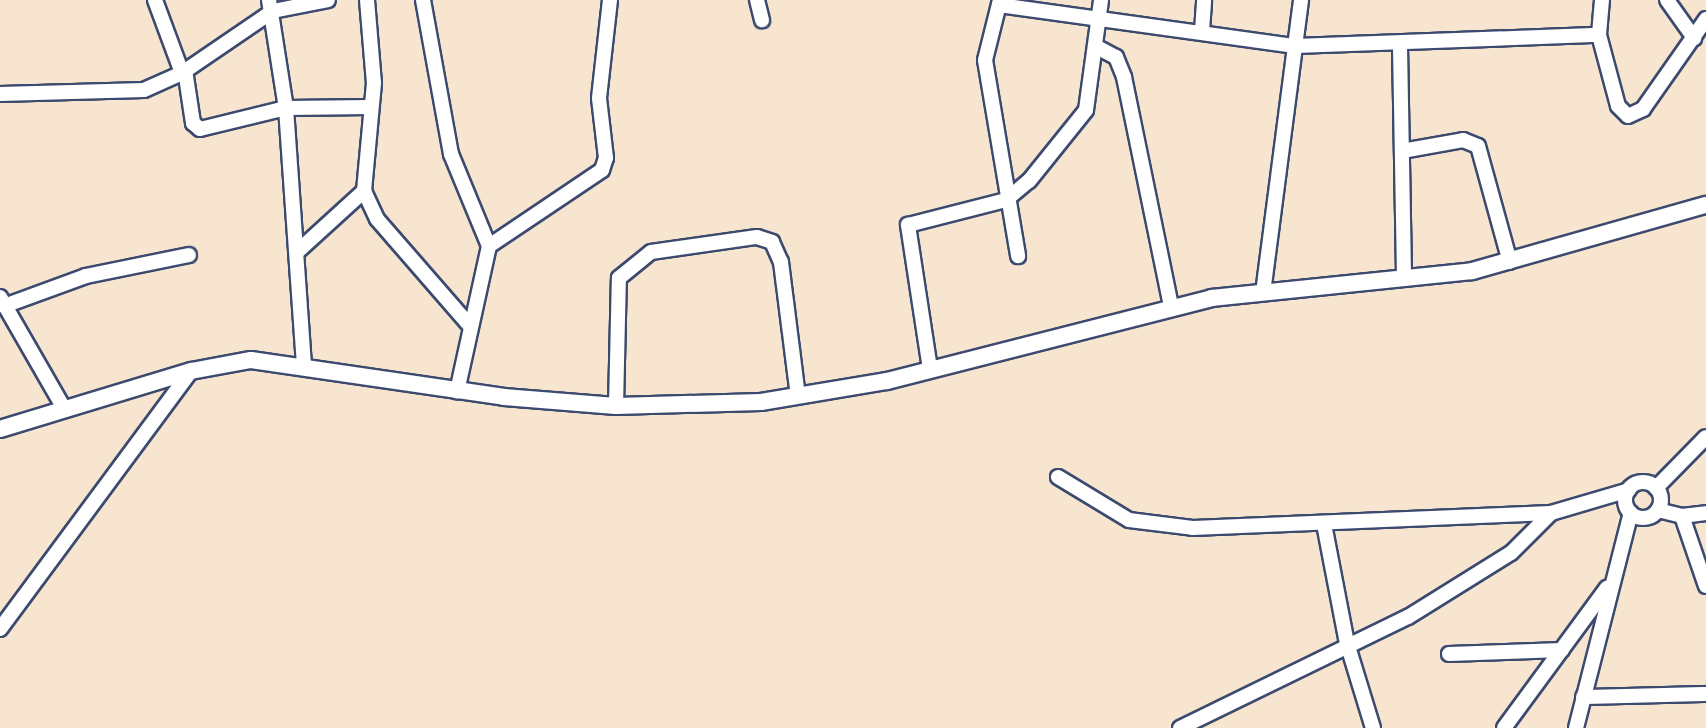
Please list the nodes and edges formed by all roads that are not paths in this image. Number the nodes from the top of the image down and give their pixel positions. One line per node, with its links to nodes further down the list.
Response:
1 (155, 0): 23 (street)
2 (328, 0): 13 (street)
3 (367, 0): 25 (street)
4 (423, 0): 31 (street)
5 (610, 0): 31 (street)
6 (757, 0): 16 (street)
7 (1101, 0): 14 (street)
8 (1204, 0): 17 (street)
9 (1300, 0): 21 (street)
10 (1602, 0): 18 (street)
11 (1667, 0): 19 (street)
12 (1000, 2): 14 (street); 29 (street)
13 (271, 5): 23 (street); 26 (street)
14 (1099, 17): 17 (street); 20 (street)
15 (1706, 19): 19 (street)
16 (762, 20)
17 (1202, 31): 21 (street)
18 (1599, 35): 19 (street); 22 (street)
19 (1694, 38)
20 (1095, 46): 29 (street); 39 (street)
21 (1295, 46): 22 (street); 37 (street)
22 (1400, 46): 27 (street)
23 (183, 72): 24 (street); 26 (street)
24 (0, 93)
25 (371, 107): 26 (street); 28 (street)
26 (286, 108): 32 (street)
27 (1402, 151): 35 (street); 36 (street)
28 (364, 190): 32 (street); 40 (street)
29 (1006, 200): 34 (street); 42 (street)
30 (1706, 205): 35 (street)
31 (489, 246): 40 (street)
32 (297, 252): 41 (street)
33 (189, 255): 38 (street)
34 (1018, 256)
35 (1510, 262): 36 (street)
36 (1404, 279): 37 (street)
37 (1263, 293): 39 (street)
38 (2, 302): 47 (street)
39 (1171, 306): 42 (street)
40 (470, 326): 44 (street)
41 (304, 367): 43 (street); 44 (street)
42 (930, 369): 45 (street)
43 (192, 371): 47 (street); 61 (street)
44 (457, 392): 46 (street)
45 (798, 396): 46 (street); 46 (street)
46 (616, 406)
47 (65, 411): 48 (street)
48 (0, 429)
49 (1706, 436): 51 (street)
50 (1058, 477): 58 (street)
51 (1656, 488): 52 (street); 53 (street)
52 (1629, 490): 54 (street); 55 (street)
53 (1658, 510): 55 (street); 57 (street)
54 (1551, 513): 58 (street); 62 (street)
55 (1631, 513): 60 (street)
56 (1706, 513): 57 (street)
57 (1682, 516): 59 (street)
58 (1324, 524): 62 (street)
59 (1705, 581)
60 (1612, 582): 63 (street); 66 (street)
61 (0, 629)
62 (1347, 643): 67 (street); 68 (street)
63 (1562, 650): 64 (street); 69 (street)
64 (1449, 654)
65 (1706, 694): 66 (street)
66 (1583, 697): 70 (street)
67 (1180, 728)
68 (1372, 728)
69 (1504, 728)
70 (1576, 728)

